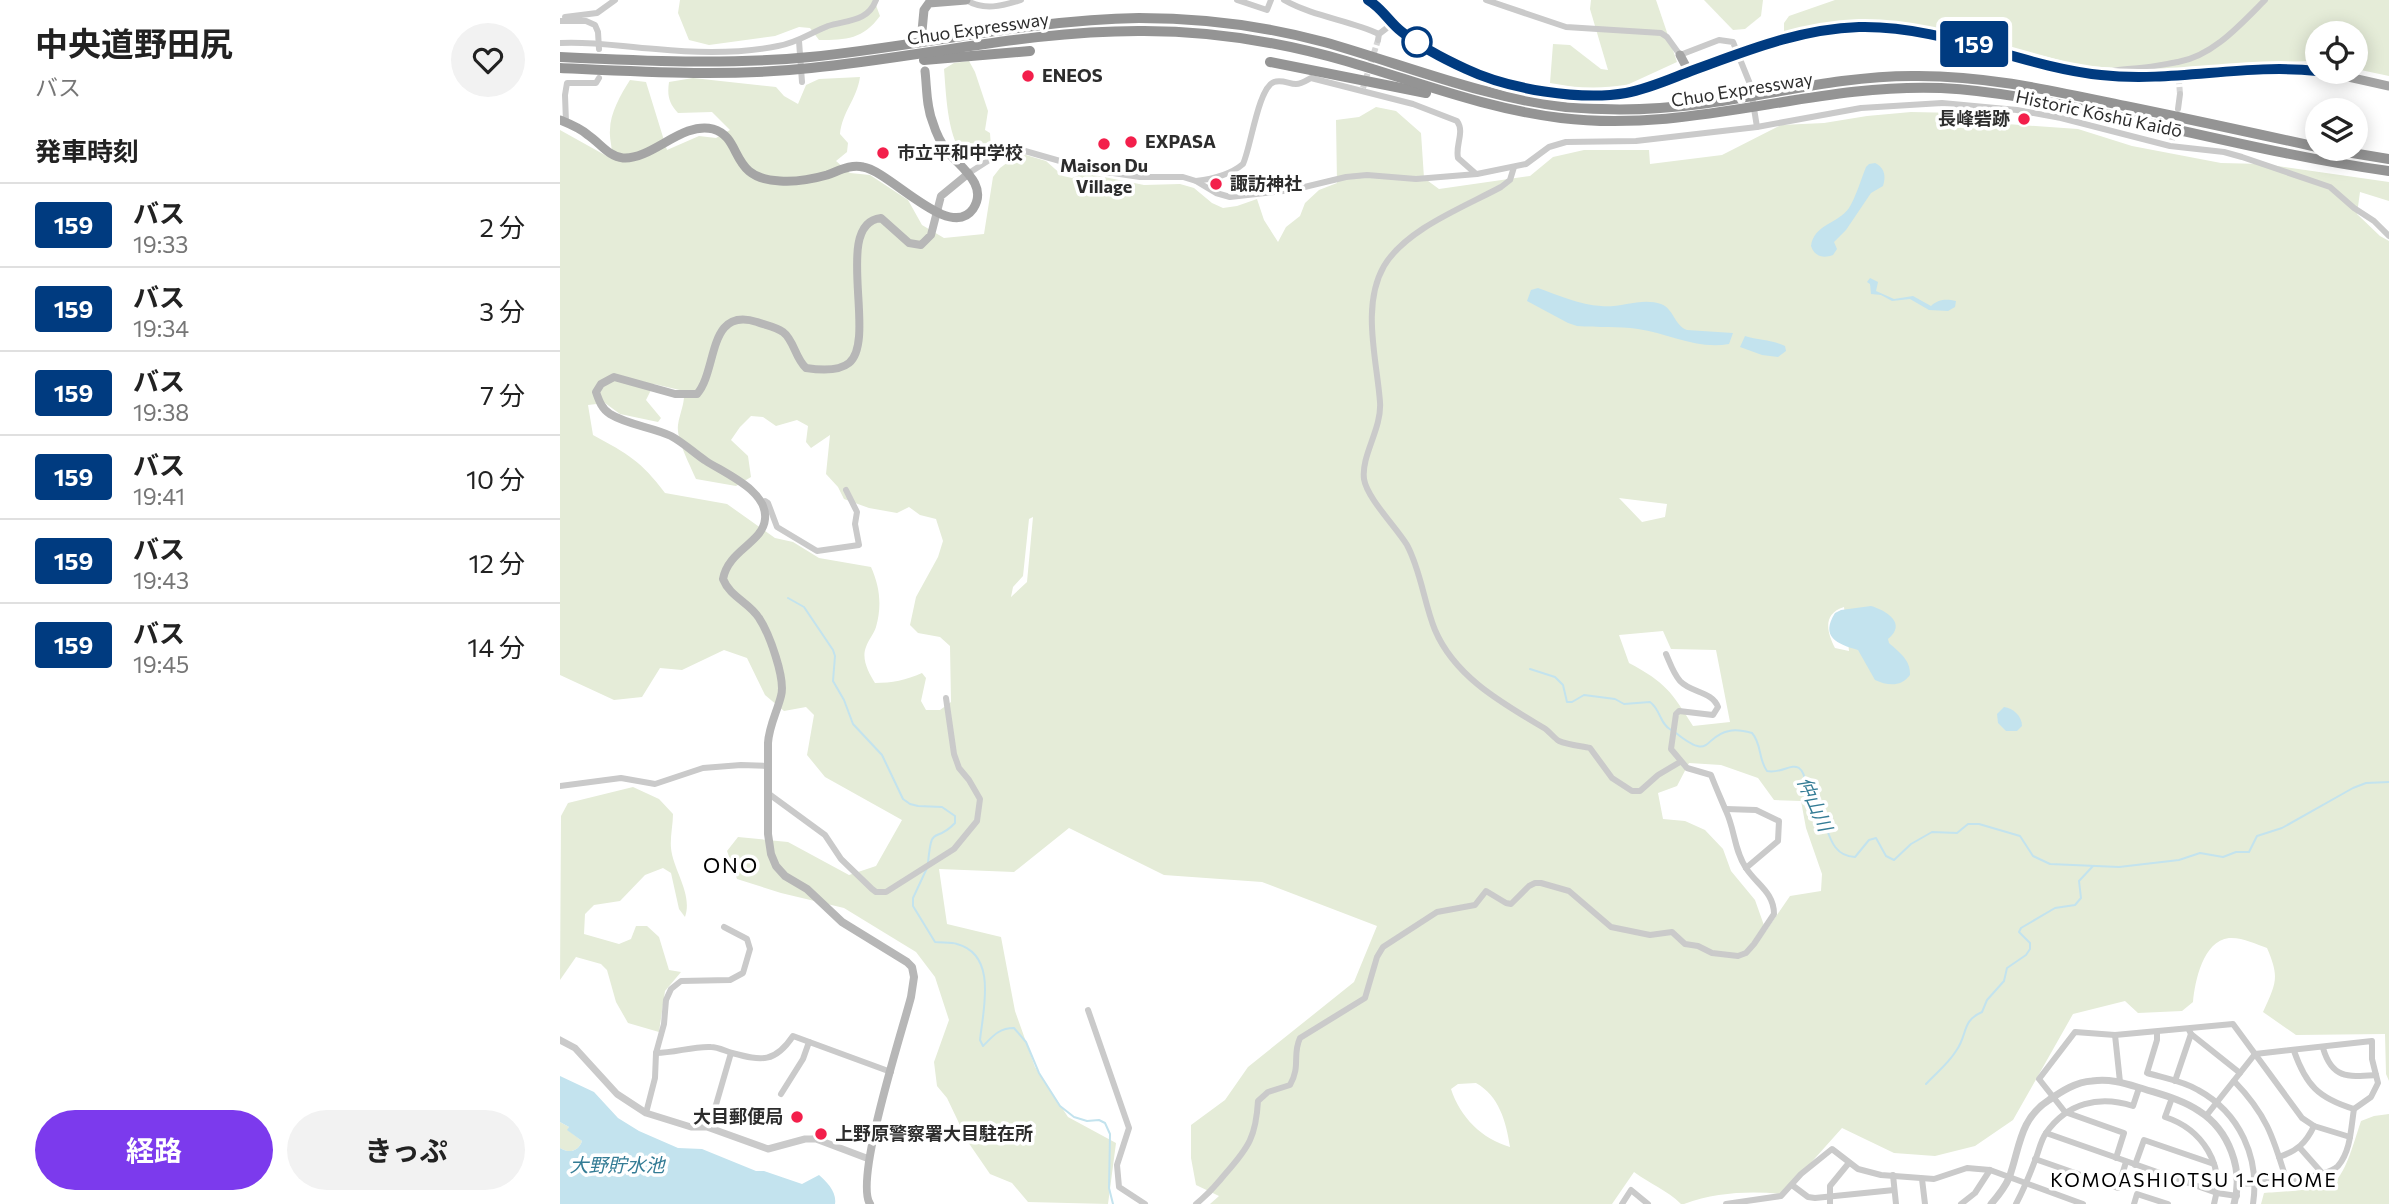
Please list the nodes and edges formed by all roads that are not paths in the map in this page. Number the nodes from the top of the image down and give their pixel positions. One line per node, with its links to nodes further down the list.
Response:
1 (615, 0): 12 (street)
2 (876, 0): 15 (street)
3 (966, 0): 4 (street); 11 (main road)
4 (1021, 0)
5 (1237, 0): 6 (street)
6 (1271, 0)
7 (1284, 0): 13 (street)
8 (1368, 0): 13 (main road)
9 (1486, 0): 19 (street)
10 (2265, 0): 27 (street)
11 (925, 2): 14 (main road)
12 (560, 19): 17 (street)
13 (1392, 24): 26 (main road)
14 (922, 31)
15 (799, 41): 17 (street); 30 (street)
16 (560, 43): 17 (street)
17 (599, 46)
18 (1030, 51): 23 (highway)
19 (1680, 55): 26 (main road); 36 (street)
20 (560, 57): 37 (highway, Chuo Expressway)
21 (1270, 62): 33 (highway)
22 (560, 68): 23 (highway, Chuo Expressway)
23 (807, 69): 33 (highway, Chuo Expressway)
24 (2305, 70): 27 (main road)
25 (925, 71): 42 (main road)
26 (1689, 72): 27 (main road)
27 (2102, 75)
28 (598, 78): 35 (street)
29 (2368, 81): 31 (main road)
30 (802, 82)
31 (2389, 86)
32 (2180, 94): 34 (street)
33 (1504, 108): 41 (highway, Chuo Expressway)
34 (2178, 109)
35 (563, 121): 42 (main road)
36 (1757, 125): 40 (street, Historic Kōshū Kaidō); 45 (street, Historic Kōshū Kaidō)
37 (2305, 144)
38 (2368, 156): 39 (highway)
39 (2389, 159)
40 (1514, 167): 43 (street); 50 (street)
41 (2389, 171)
42 (968, 173): 44 (street); 47 (main road)
43 (1477, 174): 44 (street); 44 (street)
44 (1196, 180)
45 (2389, 236)
46 (846, 490): 47 (street)
47 (762, 502): 51 (main road)
48 (1666, 654): 50 (street)
49 (946, 698): 53 (street)
50 (1680, 762): 54 (street)
51 (768, 766): 52 (street); 53 (main road)
52 (560, 786)
53 (769, 794): 68 (main road)
54 (1726, 809): 55 (street); 55 (street)
55 (1746, 868): 113 (street)
56 (724, 927): 65 (street)
57 (1088, 1010): 112 (street)
58 (2190, 1031): 59 (street); 67 (street); 69 (street); 71 (street)
59 (2157, 1032): 60 (street); 71 (street)
60 (2115, 1035): 73 (street); 76 (street)
61 (560, 1040): 81 (street)
62 (809, 1042): 66 (street); 68 (street); 75 (street)
63 (2323, 1048): 64 (street); 70 (street); 70 (street)
64 (2294, 1051): 67 (street); 79 (street)
65 (656, 1053): 66 (street); 81 (street)
66 (732, 1053): 84 (street)
67 (2255, 1054): 69 (street); 83 (street)
68 (891, 1072): 90 (main road)
69 (2240, 1073): 72 (street)
70 (2376, 1074): 79 (street)
71 (2175, 1081): 78 (street)
72 (2234, 1081): 78 (street); 88 (street)
73 (2120, 1082): 74 (street); 76 (street)
74 (2139, 1088): 77 (street); 80 (street)
75 (781, 1094)
76 (2053, 1097): 80 (street); 99 (street)
77 (2172, 1098): 82 (street); 94 (street)
78 (2217, 1102): 82 (street); 102 (street)
79 (2354, 1109): 86 (street)
80 (2065, 1112): 85 (street); 89 (street)
81 (646, 1113): 84 (street)
82 (2206, 1116): 103 (street)
83 (2314, 1126): 86 (street); 87 (street)
84 (707, 1128): 90 (street)
85 (2046, 1133): 89 (street); 91 (street)
86 (2350, 1137): 97 (street)
87 (2300, 1148): 88 (street); 97 (street)
88 (2279, 1157): 101 (street)
89 (2116, 1158): 92 (street)
90 (869, 1159): 111 (main road)
91 (2035, 1159): 92 (street); 105 (street)
92 (2126, 1162): 95 (street)
93 (1848, 1164): 98 (street); 104 (street); 108 (street)
94 (2214, 1164): 95 (street); 107 (street)
95 (2134, 1165): 107 (street)
96 (1990, 1170): 99 (street); 100 (street); 119 (street)
97 (2323, 1174): 101 (street)
98 (1893, 1175): 100 (street); 106 (street)
99 (2009, 1177): 105 (street); 120 (street)
100 (1922, 1179): 118 (street)
101 (2286, 1179): 102 (street)
102 (2255, 1183): 103 (street); 126 (street)
103 (2238, 1184): 109 (street)
104 (1792, 1185): 108 (street); 110 (street)
105 (2026, 1185): 121 (street); 122 (street)
106 (1894, 1190): 108 (street); 117 (street)
107 (2217, 1194): 109 (street); 125 (street)
108 (1830, 1200)
109 (2235, 1200)
110 (1743, 1203): 116 (street)
111 (870, 1204)
112 (1145, 1204)
113 (1196, 1204)
114 (1622, 1204): 115 (street)
115 (1648, 1204)
116 (1726, 1204)
117 (1896, 1204)
118 (1925, 1204)
119 (1961, 1204)
120 (1992, 1204)
121 (2016, 1204)
122 (2083, 1204)
123 (2134, 1204): 124 (street)
124 (2168, 1204)
125 (2214, 1204)
126 (2253, 1204)

